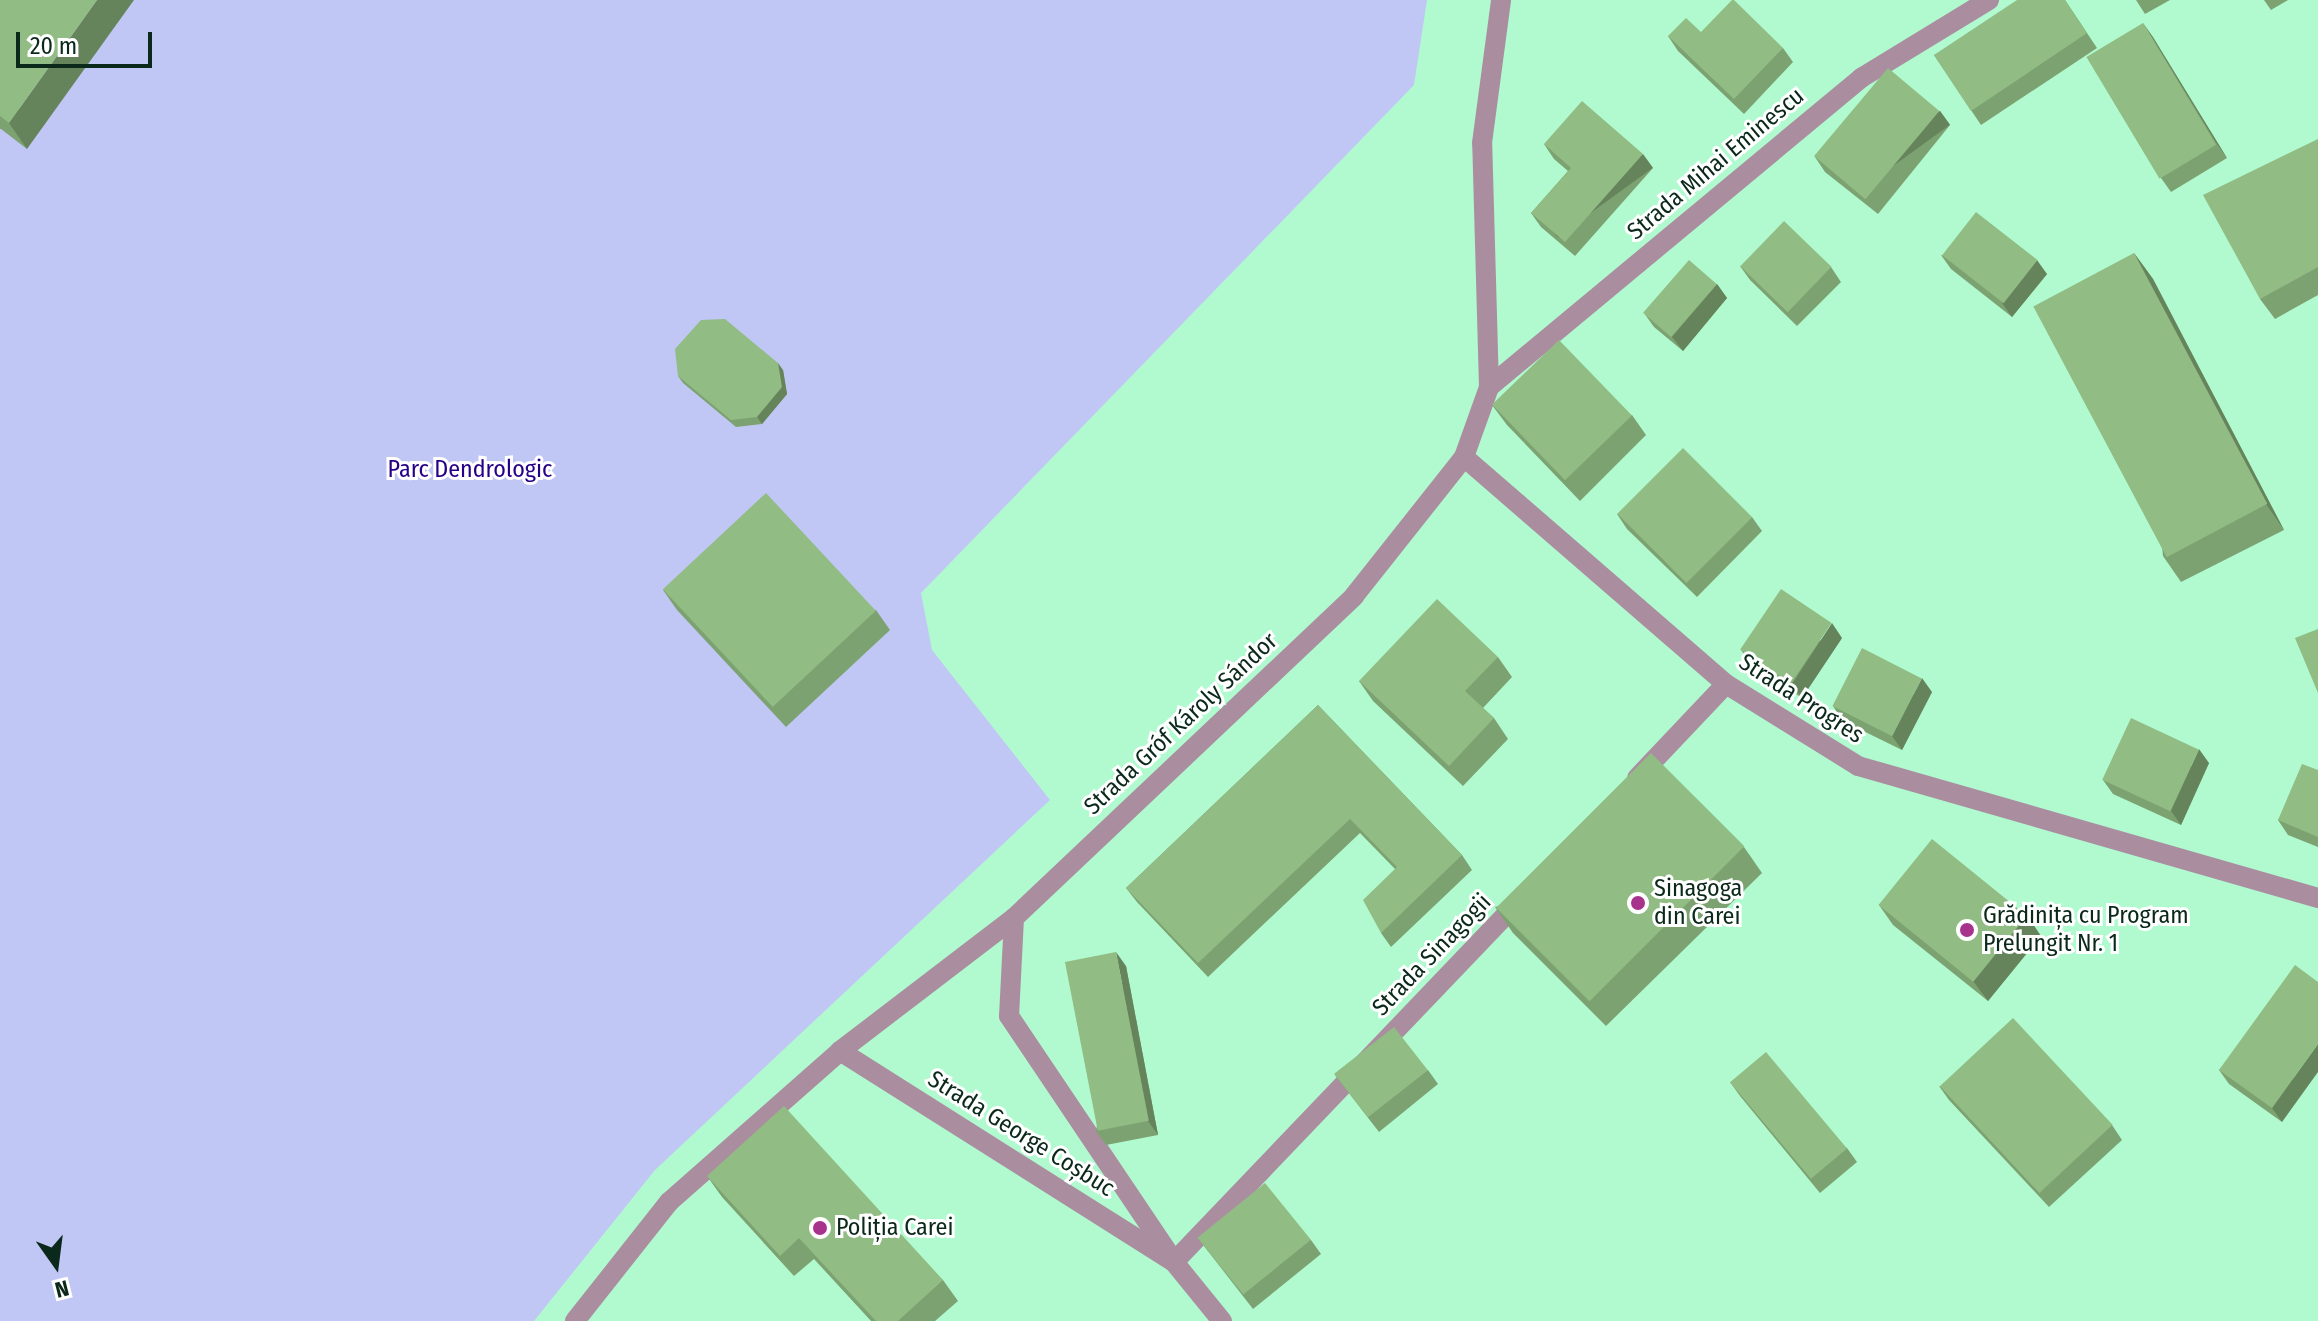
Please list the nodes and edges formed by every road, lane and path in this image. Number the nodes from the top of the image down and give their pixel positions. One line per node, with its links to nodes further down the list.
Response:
1 (1501, 0): 3 (street, Strada Gróf Károly Sándor)
2 (1989, 0): 3 (street, Strada Mihai Eminescu)
3 (1489, 387): 4 (street, Strada Gróf Károly Sándor)
4 (1464, 457): 5 (street, Strada Progres); 9 (street, Strada Gróf Károly Sándor)
5 (1726, 684): 6 (street); 8 (street, Strada Progres)
6 (1627, 788)
7 (1539, 881): 11 (street, Strada Sinagogii)
8 (2318, 898)
9 (1014, 918): 10 (street, Strada Gróf Károly Sándor); 11 (street, Strada George Coșbuc)
10 (840, 1051): 11 (street, Strada George Coșbuc); 12 (street, Strada Gróf Károly Sándor)
11 (1174, 1262): 13 (street, Strada George Coșbuc)
12 (575, 1321)
13 (1222, 1321)

